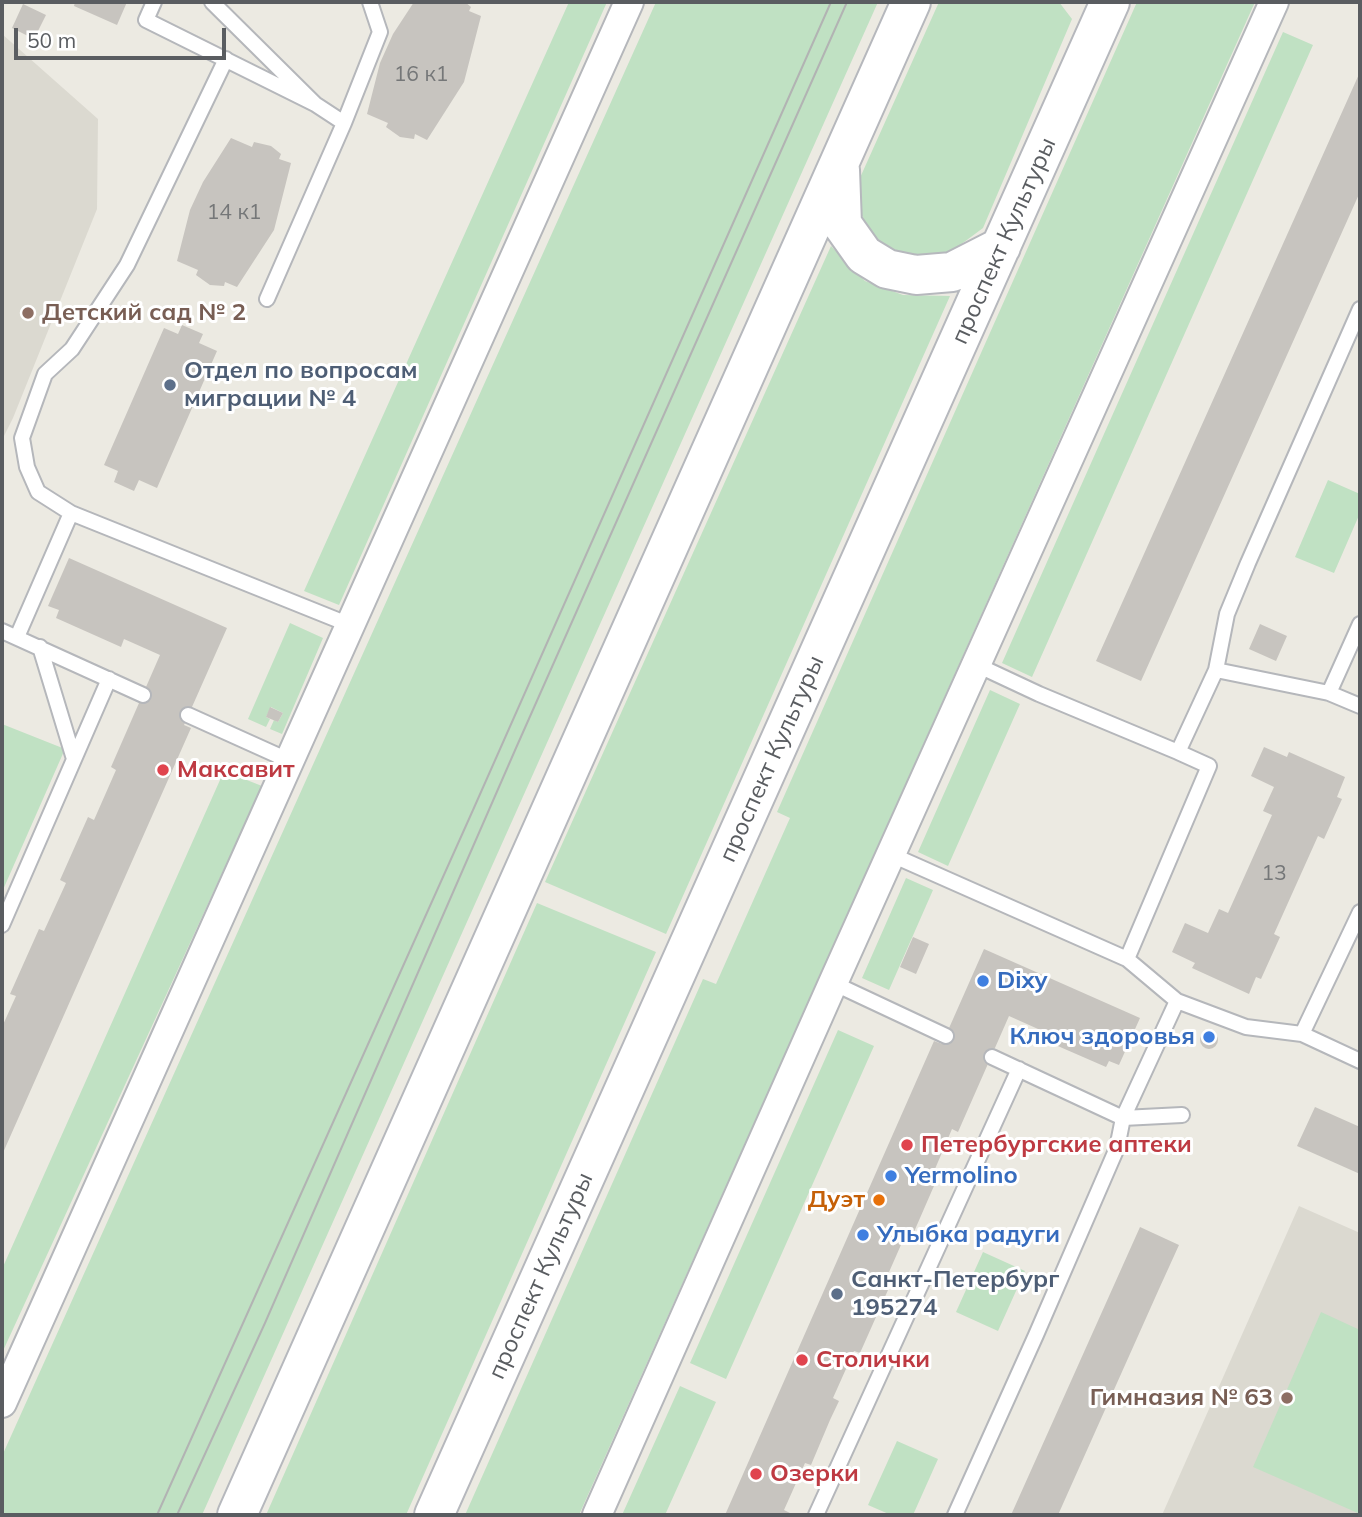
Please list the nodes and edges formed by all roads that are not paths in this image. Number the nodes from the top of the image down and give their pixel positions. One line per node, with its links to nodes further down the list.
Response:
1 (154, 2): 8 (lane)
2 (212, 2): 9 (lane)
3 (370, 2): 10 (lane)
4 (629, 2): 17 (street)
5 (911, 2): 11 (main road)
6 (1274, 2): 21 (street)
7 (1102, 7): 12 (main road, проспект Культуры)
8 (226, 59): 9 (lane); 15 (lane)
9 (315, 104): 10 (lane)
10 (344, 123): 13 (lane)
11 (840, 161): 12 (main road); 45 (main road)
12 (1001, 247): 46 (main road, проспект Культуры)
13 (267, 299)
14 (1360, 309): 22 (lane)
15 (71, 513): 17 (lane); 19 (lane)
16 (1360, 624): 24 (lane)
17 (350, 625): 30 (street)
18 (2, 631): 19 (lane)
19 (17, 637): 20 (lane)
20 (40, 647): 23 (lane); 29 (lane)
21 (977, 665): 28 (lane); 31 (street)
22 (1216, 670): 24 (lane); 28 (lane)
23 (109, 679): 25 (lane); 29 (lane)
24 (1329, 693): 26 (lane)
25 (142, 695)
26 (1360, 706)
27 (188, 715): 30 (lane)
28 (1178, 752): 34 (lane)
29 (74, 759): 33 (lane)
30 (290, 761): 44 (street)
31 (892, 855): 34 (lane); 35 (street)
32 (1360, 912): 37 (lane)
33 (2, 925)
34 (1127, 959): 36 (lane)
35 (832, 983): 38 (lane); 47 (street)
36 (1177, 1001): 37 (lane); 43 (lane)
37 (1302, 1034): 40 (lane)
38 (946, 1036)
39 (992, 1056): 41 (lane)
40 (1360, 1061)
41 (1019, 1069): 43 (lane); 48 (lane)
42 (1182, 1115): 43 (lane)
43 (1123, 1118): 49 (lane)
44 (2, 1403)
45 (237, 1515)
46 (434, 1515)
47 (597, 1515)
48 (816, 1515)
49 (955, 1515)

